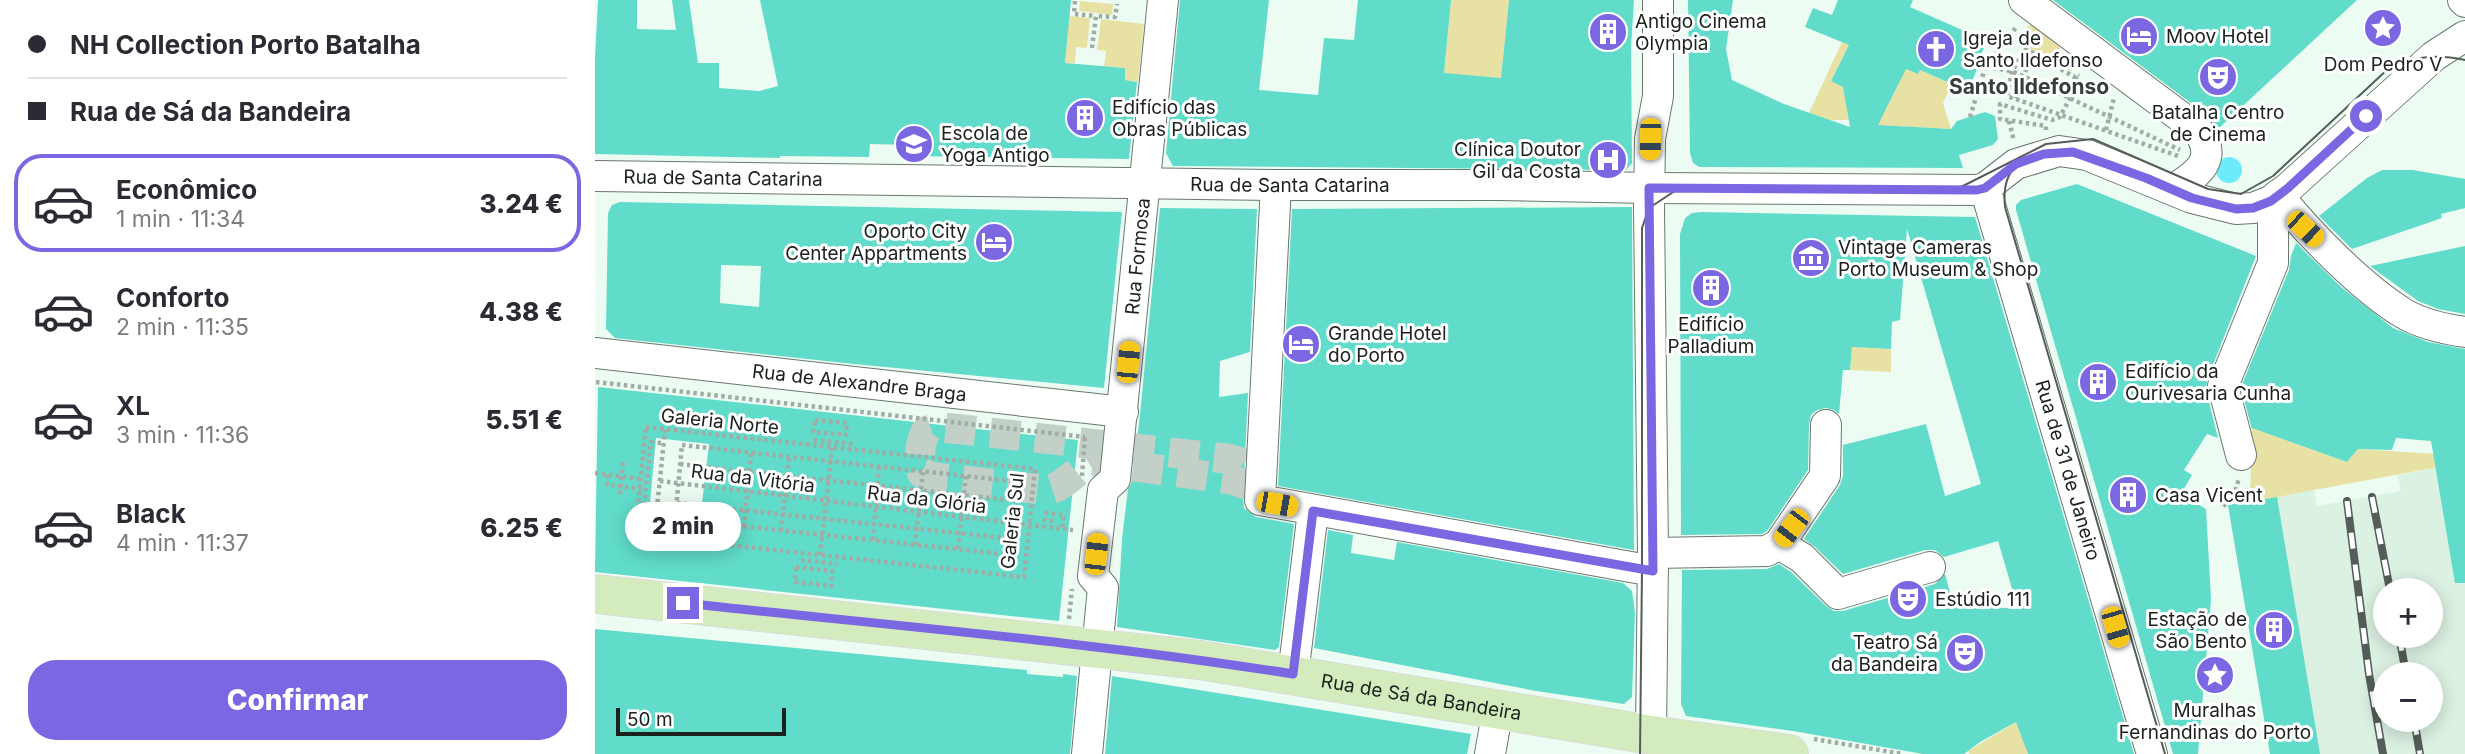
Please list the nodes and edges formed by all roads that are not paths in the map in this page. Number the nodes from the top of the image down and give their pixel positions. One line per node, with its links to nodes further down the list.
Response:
1 (1163, 0): 6 (street, Rua Formosa)
2 (1658, 0): 8 (street)
3 (2024, 0): 10 (street)
4 (2465, 36): 11 (street)
5 (595, 176): 6 (street, Rua de Santa Catarina)
6 (1145, 183): 7 (street, Rua de Santa Catarina); 14 (street, Rua Formosa)
7 (1276, 186): 8 (street, Rua de Santa Catarina); 17 (street)
8 (1649, 188): 9 (street, Rua de Santa Catarina); 19 (street)
9 (1985, 188): 10 (street); 29 (street, Rua de 31 de Janeiro)
10 (2174, 189): 11 (street)
11 (2274, 198): 12 (street); 16 (street)
12 (2465, 332)
13 (595, 353): 14 (street, Rua de Alexandre Braga)
14 (1123, 412): 22 (street, Rua Formosa)
15 (1826, 425): 18 (street)
16 (2239, 469)
17 (1313, 511): 19 (street); 23 (street)
18 (1779, 544): 19 (street); 20 (street)
19 (1653, 562): 25 (street)
20 (1930, 567)
21 (595, 594): 22 (main road, Rua de Sá da Bandeira)
22 (1096, 647): 23 (main road, Rua de Sá da Bandeira); 26 (street, Rua Formosa)
23 (1293, 674): 24 (main road, Rua de Sá da Bandeira)
24 (1498, 709): 25 (main road, Rua de Sá da Bandeira); 27 (street)
25 (1651, 744): 28 (main road, Rua de Sá da Bandeira)
26 (1087, 754)
27 (1490, 754)
28 (1789, 754)
29 (2152, 754)

